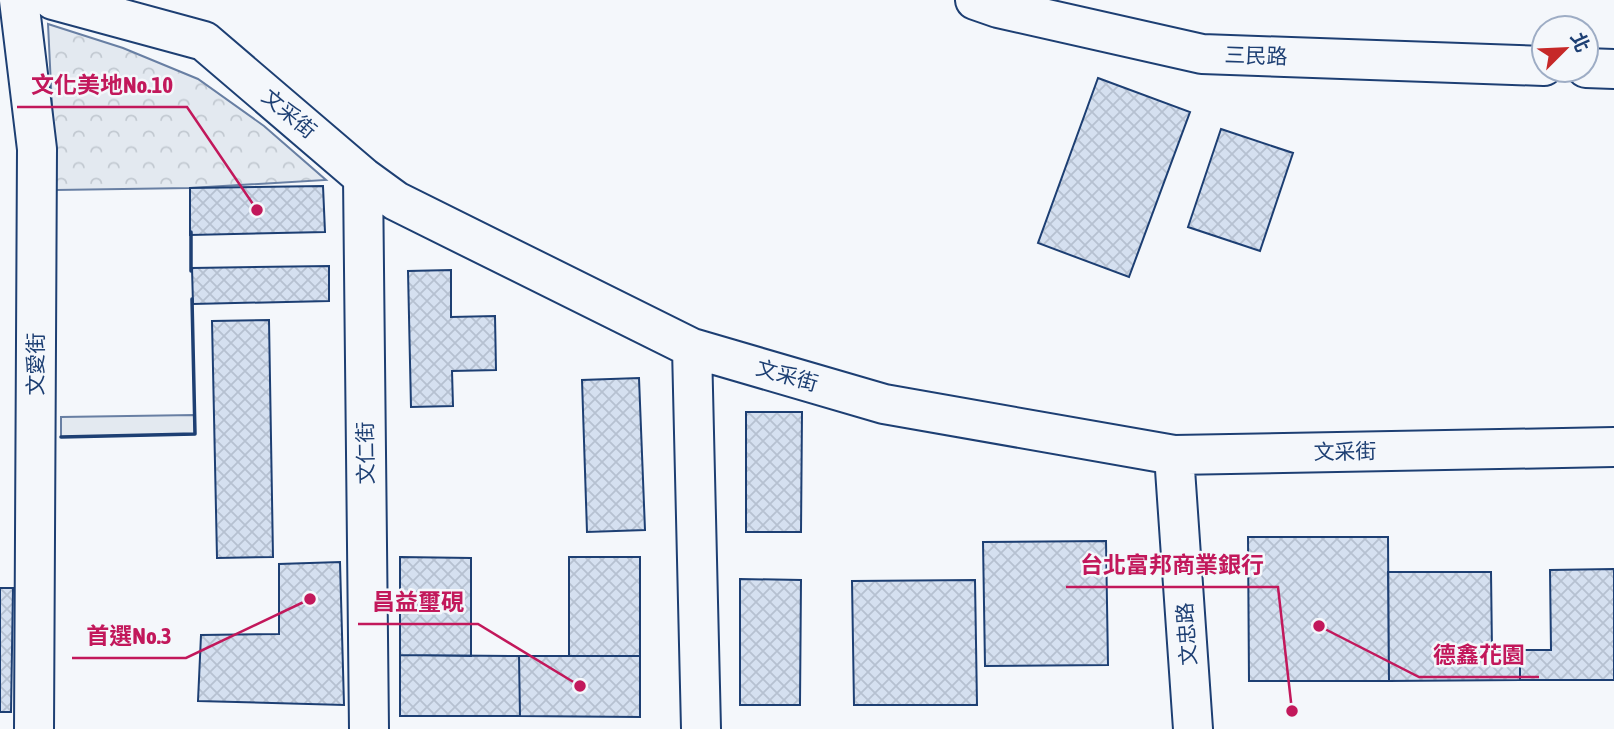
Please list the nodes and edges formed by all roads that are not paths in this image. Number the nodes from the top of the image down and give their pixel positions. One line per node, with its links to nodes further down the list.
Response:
1 (19, 0): 9 (street, 文愛街)
2 (53, 0): 5 (street, 文采街)
3 (991, 3): 4 (street, 三民路)
4 (1530, 66)
5 (363, 177): 6 (street, 文采街); 10 (street, 文仁街)
6 (692, 348): 8 (street, 文采街); 11 (street)
7 (1614, 447): 8 (street, 文采街)
8 (1174, 455): 12 (street, 文忠路)
9 (34, 729)
10 (369, 729)
11 (701, 729)
12 (1193, 729)

